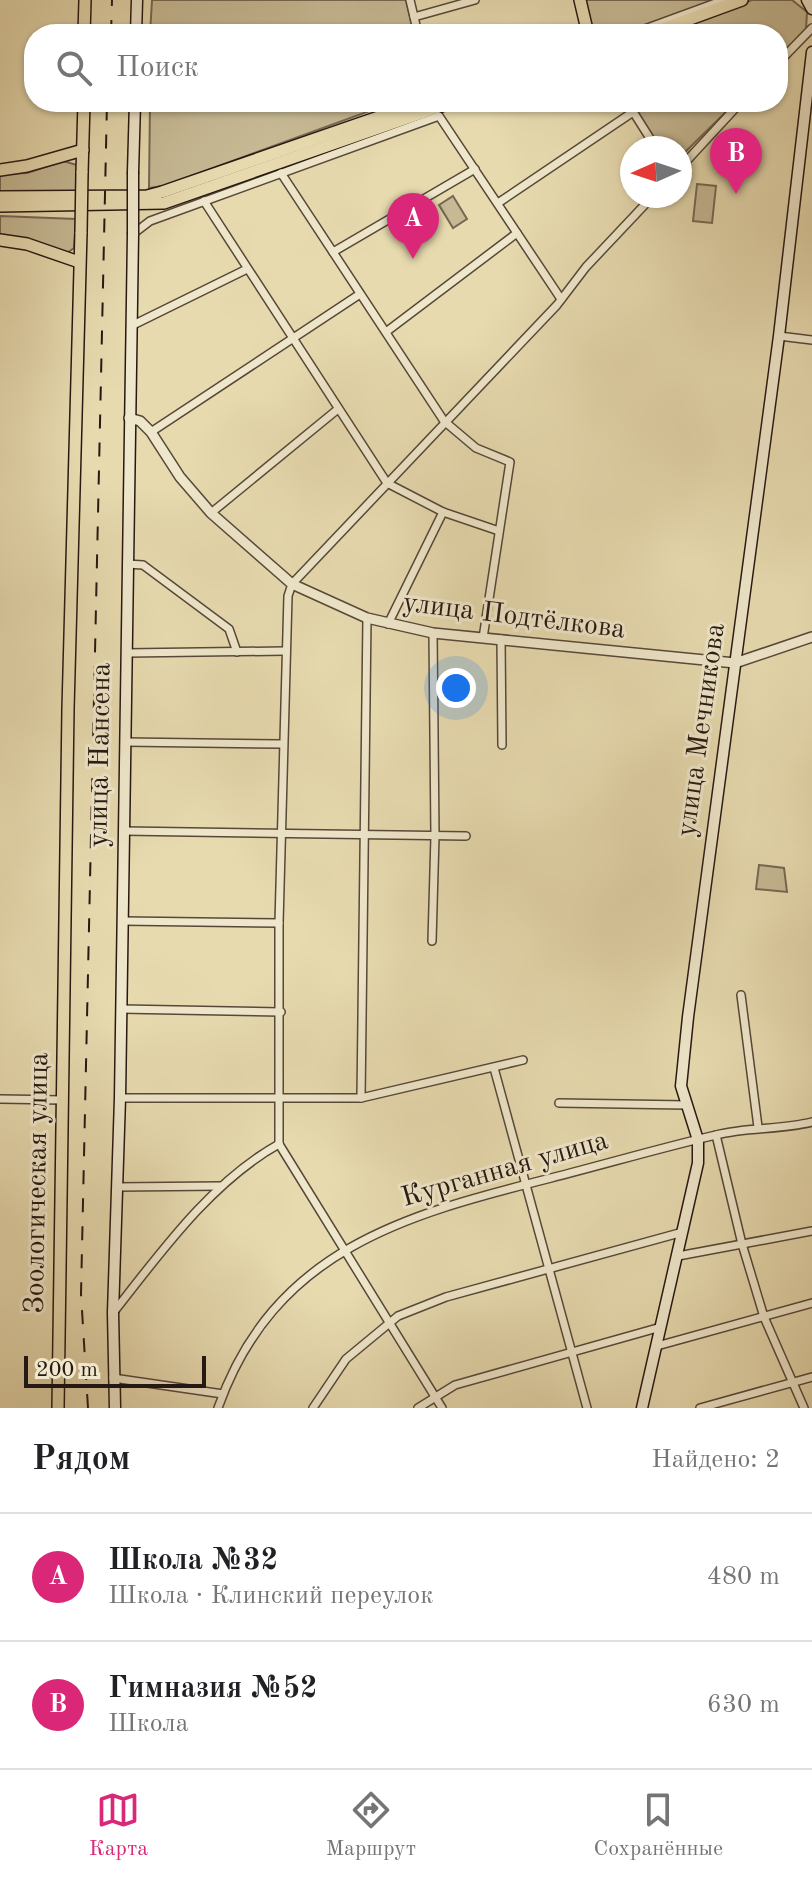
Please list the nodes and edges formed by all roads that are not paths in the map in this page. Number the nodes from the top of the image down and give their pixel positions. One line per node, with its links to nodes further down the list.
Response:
1 (85, 0): 11 (main road)
2 (137, 0): 12 (main road)
3 (410, 0): 10 (street)
4 (475, 0): 10 (street)
5 (580, 0): 14 (main road)
6 (724, 0): 15 (street)
7 (742, 0): 16 (main road)
8 (807, 0): 9 (main road)
9 (812, 9)
10 (414, 17): 13 (street)
11 (84, 24)
12 (136, 24)
13 (416, 24)
14 (586, 24)
15 (658, 24)
16 (676, 24)
17 (812, 28): 18 (street)
18 (795, 45): 19 (street); 20 (street)
19 (788, 52)
20 (812, 53): 49 (main road, улица Мечникова)
21 (84, 112): 28 (main road, улица Нансена)
22 (135, 112): 40 (main road, улица Нансена, bridge)
23 (394, 112): 34 (main road)
24 (425, 112): 34 (main road)
25 (633, 112): 27 (street); 36 (street)
26 (732, 112): 29 (street)
27 (648, 136)
28 (83, 150): 31 (main road); 43 (main road, улица Нансена, bridge)
29 (692, 155)
30 (475, 169): 32 (street); 36 (street); 42 (street)
31 (0, 170)
32 (281, 173): 35 (street); 42 (street)
33 (0, 197): 34 (main road)
34 (147, 201): 37 (main road)
35 (204, 201): 40 (street); 44 (street)
36 (498, 203): 39 (street)
37 (0, 206)
38 (642, 208): 46 (street)
39 (517, 233): 46 (street); 48 (street)
40 (133, 234): 47 (main road, улица Нансена)
41 (0, 240): 43 (main road)
42 (333, 252): 45 (street)
43 (79, 262): 84 (main road, улица Нансена)
44 (247, 269): 47 (street); 50 (street)
45 (360, 294): 48 (street); 50 (street)
46 (561, 299): 54 (street)
47 (131, 326): 53 (main road, улица Нансена)
48 (386, 332): 54 (street)
49 (779, 336): 51 (street); 71 (main road, улица Мечникова)
50 (292, 339): 52 (street); 55 (street)
51 (812, 340)
52 (338, 409): 56 (street); 58 (street)
53 (129, 418): 55 (street, улица Подтёлкова); 60 (main road, улица Нансена)
54 (444, 421): 56 (street); 59 (street)
55 (151, 432): 58 (street, улица Подтёлкова)
56 (387, 483): 57 (street); 61 (street)
57 (443, 512): 59 (street); 63 (street)
58 (211, 513): 61 (street, улица Подтёлкова)
59 (499, 531): 66 (street)
60 (127, 564): 69 (street); 70 (main road, улица Нансена)
61 (292, 584): 62 (street, улица Подтёлкова); 68 (street)
62 (367, 618): 63 (street, улица Подтёлкова); 77 (street)
63 (388, 624): 64 (street, улица Подтёлкова)
64 (433, 633): 66 (street, улица Подтёлкова); 78 (street)
65 (812, 637): 71 (street)
66 (483, 638): 67 (street, улица Подтёлкова)
67 (501, 639): 71 (street, улица Подтёлкова); 74 (street)
68 (285, 651): 69 (street); 73 (street)
69 (237, 652): 70 (street)
70 (127, 653): 72 (main road, улица Нансена)
71 (735, 663): 95 (main road, улица Мечникова)
72 (125, 742): 73 (street); 75 (main road, улица Нансена)
73 (282, 744): 76 (street)
74 (502, 745)
75 (124, 831): 76 (street); 80 (main road, улица Нансена)
76 (281, 834): 77 (street); 81 (street)
77 (365, 835): 78 (street); 90 (street)
78 (435, 836): 79 (street); 82 (street)
79 (466, 836)
80 (122, 921): 81 (street); 85 (main road, улица Нансена)
81 (279, 923): 86 (street)
82 (432, 941)
83 (741, 995): 97 (street)
84 (65, 1007): 93 (main road, Зоологическая улица)
85 (121, 1009): 86 (street); 89 (main road, улица Нансена)
86 (281, 1012): 92 (street)
87 (523, 1060): 88 (street)
88 (494, 1068): 90 (street); 101 (street)
89 (120, 1098): 92 (street); 103 (main road, улица Нансена)
90 (361, 1098): 92 (street)
91 (0, 1099): 93 (street)
92 (279, 1099): 100 (street)
93 (63, 1100): 122 (main road, Зоологическая улица)
94 (559, 1103): 95 (street)
95 (686, 1105): 99 (main road, улица Мечникова)
96 (812, 1122): 97 (street, Курганная улица)
97 (758, 1127): 98 (street, Курганная улица)
98 (716, 1135): 99 (street, Курганная улица); 106 (street)
99 (698, 1140): 101 (street, Курганная улица); 105 (main road, улица Мечникова)
100 (279, 1144): 102 (street); 107 (street)
101 (525, 1184): 107 (street, Курганная улица); 109 (street)
102 (221, 1186): 103 (street); 111 (street)
103 (117, 1187): 111 (main road, улица Нансена)
104 (812, 1231): 106 (street)
105 (683, 1232): 108 (main road, улица Мечникова); 109 (street)
106 (742, 1244): 108 (street); 112 (street)
107 (344, 1249): 113 (street); 120 (street, Курганная улица)
108 (678, 1256): 114 (main road, улица Мечникова)
109 (549, 1268): 113 (street); 116 (street)
110 (812, 1303): 112 (street)
111 (113, 1313): 118 (main road, улица Нансена)
112 (764, 1317): 115 (street); 119 (street)
113 (390, 1321): 121 (street); 125 (street)
114 (661, 1327): 115 (main road, улица Мечникова); 116 (street)
115 (657, 1346): 129 (main road, улица Мечникова)
116 (572, 1351): 121 (street); 128 (street)
117 (812, 1377): 119 (street)
118 (113, 1378): 120 (street); 123 (main road, улица Нансена)
119 (794, 1383): 130 (street); 131 (street)
120 (223, 1394): 124 (street, Курганная улица)
121 (434, 1396): 126 (street); 127 (street)
122 (58, 1408)
123 (115, 1408)
124 (218, 1408)
125 (313, 1408)
126 (418, 1408)
127 (442, 1408)
128 (587, 1408)
129 (642, 1408)
130 (700, 1408)
131 (804, 1408)

